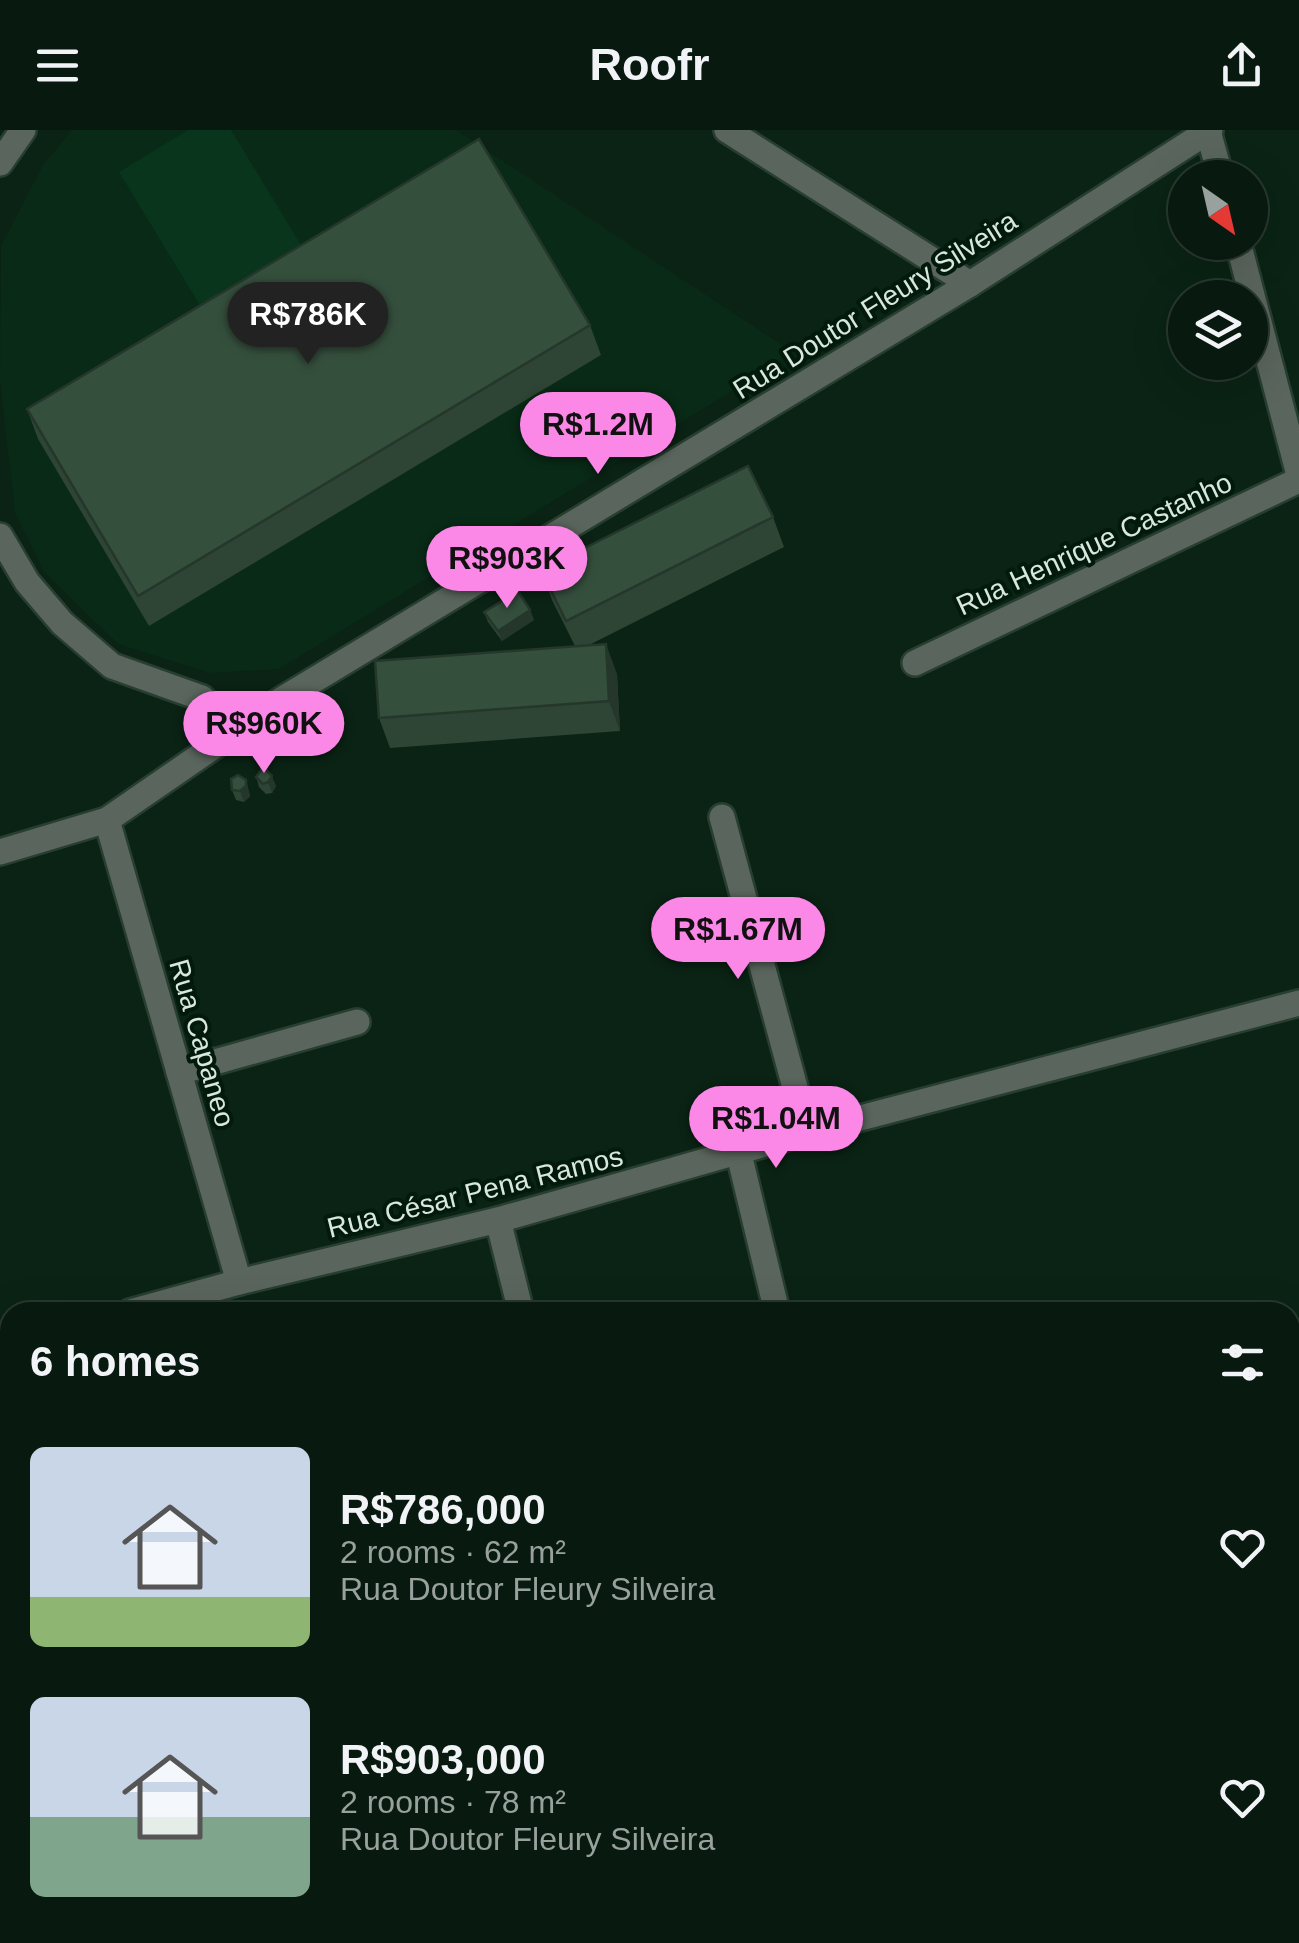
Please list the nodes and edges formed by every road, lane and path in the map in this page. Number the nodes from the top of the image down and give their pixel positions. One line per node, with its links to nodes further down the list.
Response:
1 (23, 130): 5 (street)
2 (727, 130): 7 (street)
3 (1209, 130): 4 (street); 7 (street, Rua Doutor Fleury Silveira)
4 (1216, 160)
5 (0, 164)
6 (1243, 260): 8 (street)
7 (970, 284): 11 (street, Rua Doutor Fleury Silveira)
8 (1299, 477): 10 (street, Rua Henrique Castanho)
9 (0, 536): 11 (street)
10 (915, 662)
11 (230, 734): 13 (street, Rua Doutor Fleury Silveira)
12 (722, 817): 18 (street)
13 (107, 820): 14 (street, Rua Doutor Fleury Silveira); 17 (street, Rua Capaneo)
14 (0, 852)
15 (1299, 1002): 18 (street, Rua César Pena Ramos)
16 (357, 1022): 17 (street)
17 (179, 1072): 21 (street, Rua Capaneo)
18 (808, 1132): 19 (street, Rua César Pena Ramos)
19 (739, 1154): 20 (street, Rua César Pena Ramos); 24 (street)
20 (498, 1220): 21 (street, Rua César Pena Ramos); 23 (street)
21 (240, 1282): 22 (street, Rua César Pena Ramos)
22 (167, 1302)
23 (518, 1302)
24 (775, 1302)

